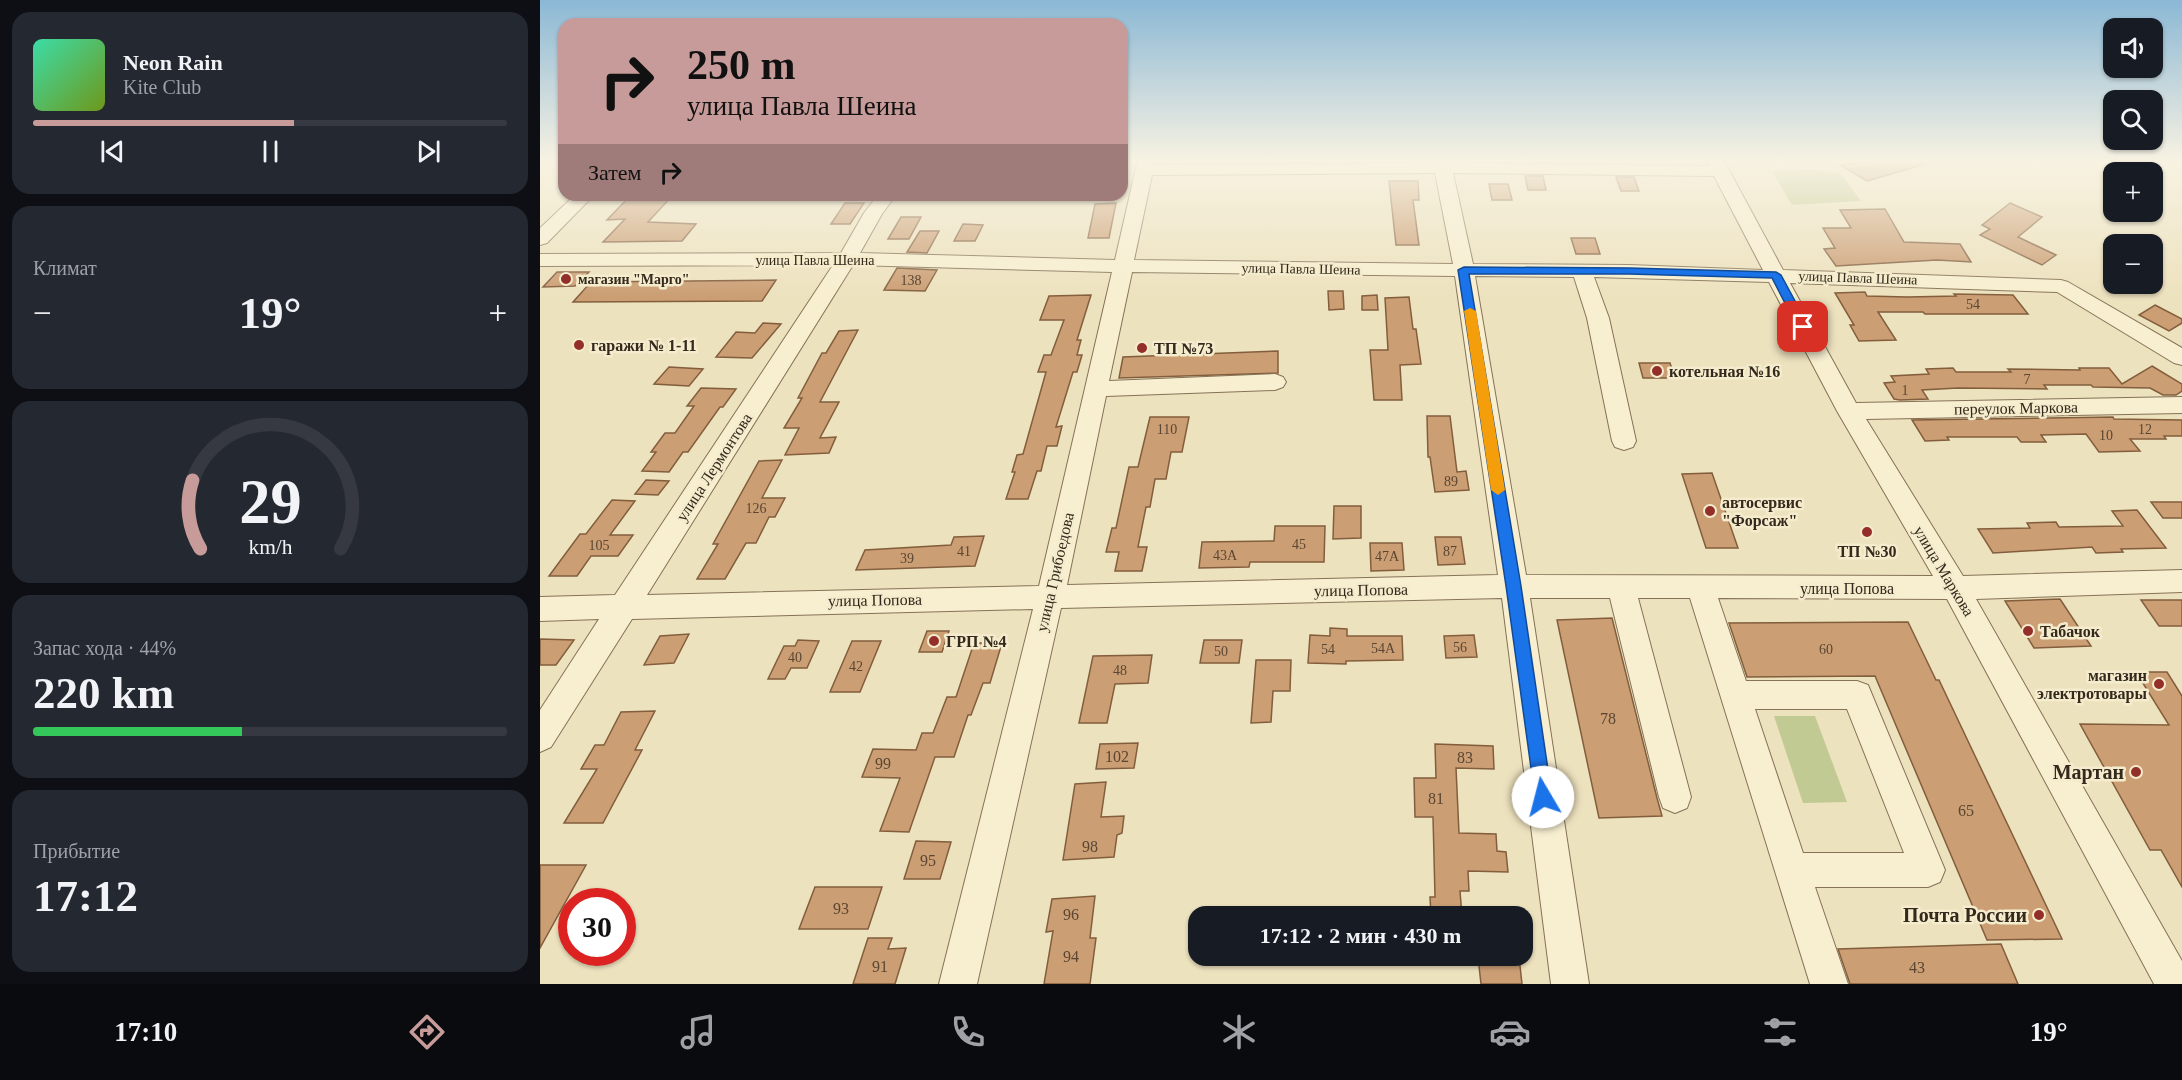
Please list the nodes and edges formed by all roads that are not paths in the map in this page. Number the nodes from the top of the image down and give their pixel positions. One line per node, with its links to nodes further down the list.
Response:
1 (575, 205): 6 (street)
2 (879, 205): 7 (street, улица Лермонтова)
3 (1137, 205): 9 (street, улица Грибоедова)
4 (1450, 205): 10 (street)
5 (1738, 205): 12 (street, улица Маркова)
6 (540, 239)
7 (847, 259): 8 (street, улица Павла Шеина); 9 (street, улица Павла Шеина); 25 (street, улица Лермонтова)
8 (540, 260)
9 (1124, 265): 10 (street, улица Павла Шеина); 15 (street, улица Грибоедова)
10 (1464, 270): 11 (street, улица Павла Шеина); 20 (street)
11 (1582, 271): 12 (street, улица Павла Шеина); 18 (street)
12 (1776, 275): 13 (street, улица Павла Шеина); 17 (street, улица Маркова)
13 (2182, 358)
14 (1275, 382): 15 (street)
15 (1096, 389): 24 (street, улица Грибоедова)
16 (2182, 405): 17 (street, переулок Маркова)
17 (1849, 411): 23 (street, улица Маркова)
18 (1624, 441)
19 (2182, 581): 23 (street, улица Попова)
20 (1514, 586): 21 (street, улица Попова); 24 (street, улица Попова); 32 (street)
21 (1621, 587): 22 (street, улица Попова); 29 (street)
22 (1700, 587): 23 (street, улица Попова); 27 (street)
23 (1955, 588): 34 (street, улица Маркова)
24 (1050, 597): 25 (street, улица Попова); 31 (street, улица Грибоедова)
25 (625, 606): 26 (street, улица Попова); 28 (street, улица Лермонтова)
26 (540, 609)
27 (1735, 695): 30 (street); 30 (street)
28 (540, 737)
29 (1675, 797)
30 (1792, 870): 33 (street)
31 (958, 984)
32 (1570, 984)
33 (1829, 984)
34 (2174, 984)

